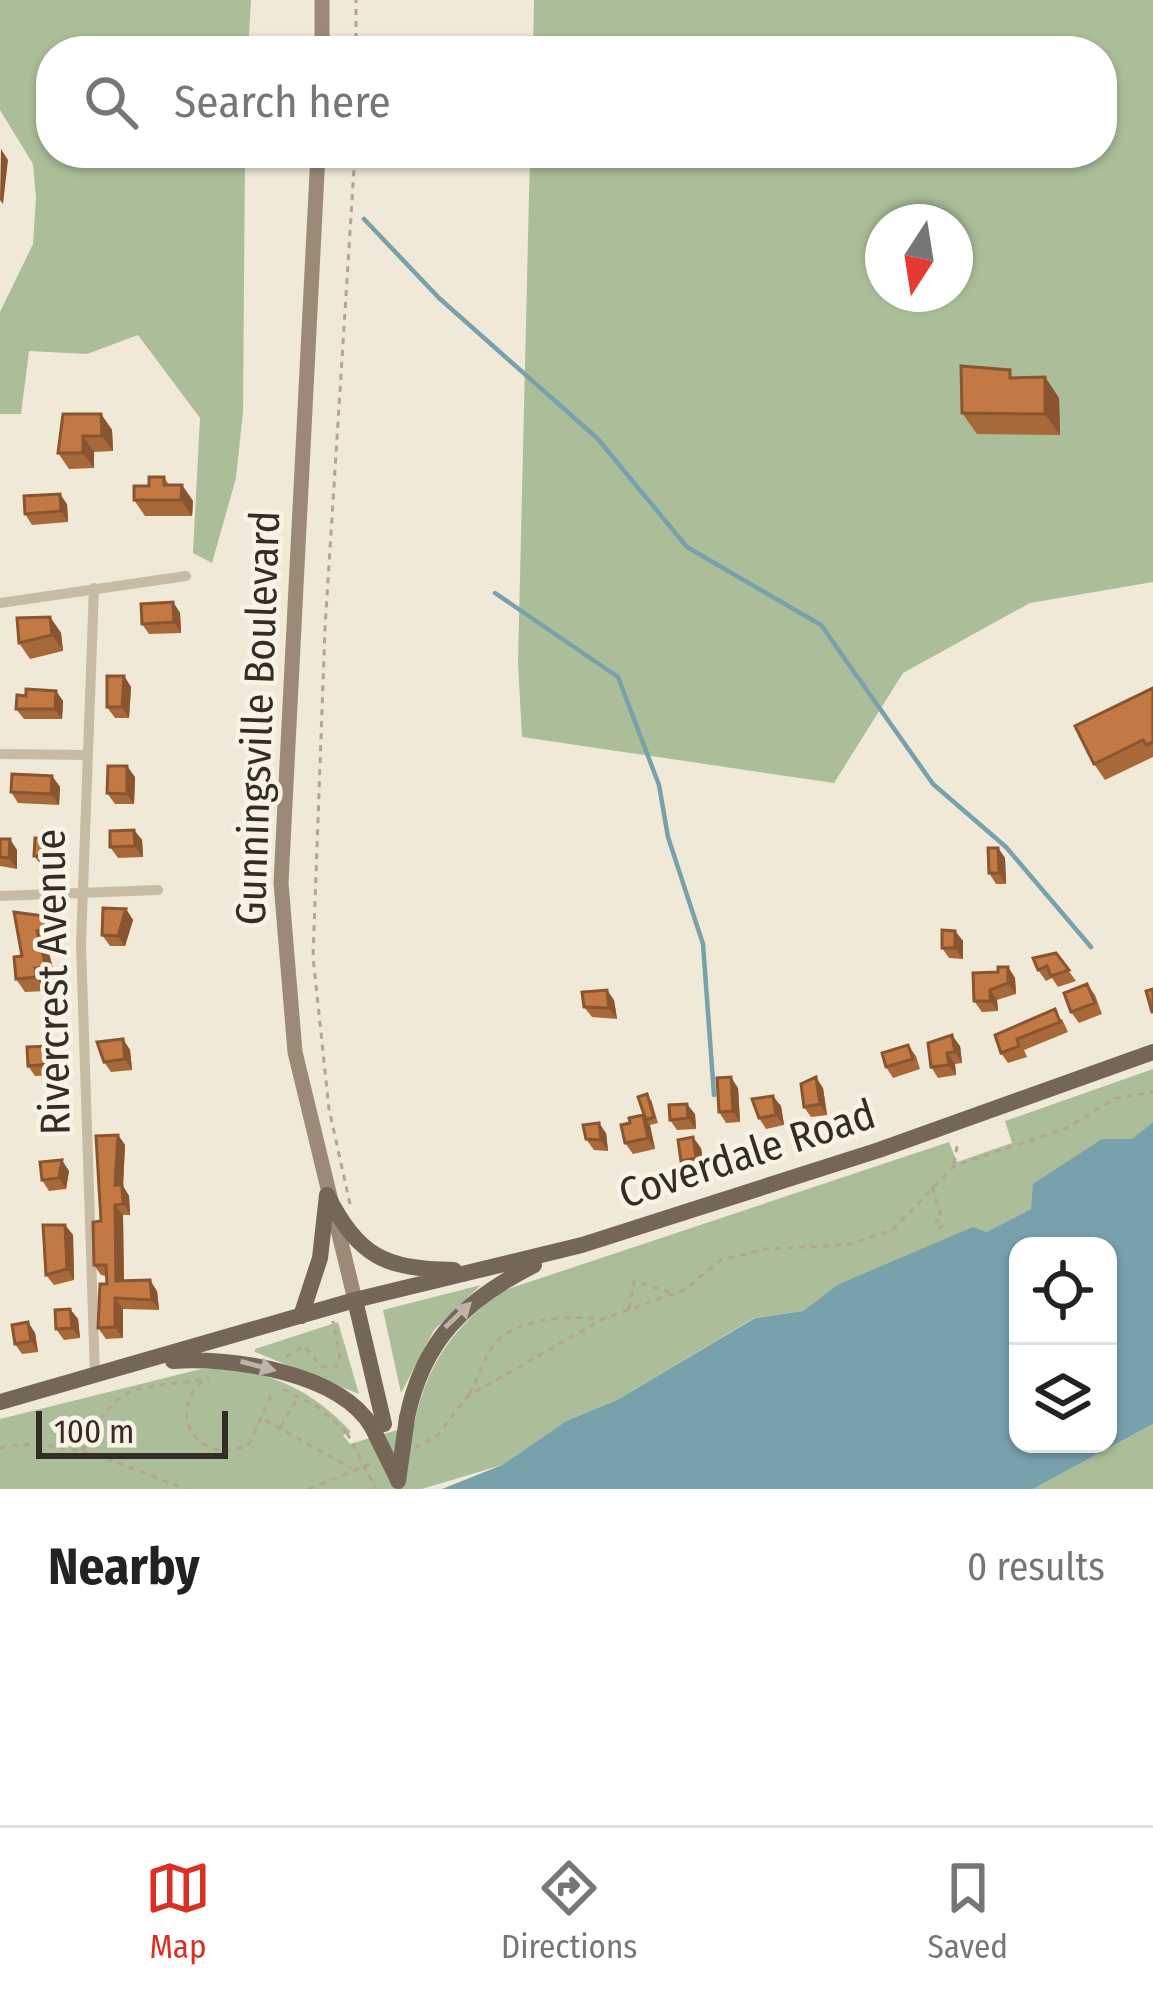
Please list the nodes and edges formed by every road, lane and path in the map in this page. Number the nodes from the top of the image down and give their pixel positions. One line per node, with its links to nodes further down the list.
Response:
1 (322, 0): 3 (main road)
2 (356, 0): 4 (path)
3 (322, 36)
4 (356, 36)
5 (317, 168): 20 (main road, Gunningsville Boulevard)
6 (354, 168): 21 (path)
7 (186, 576): 8 (street)
8 (94, 588): 9 (street); 11 (street, Rivercrest Avenue)
9 (0, 603)
10 (0, 754): 11 (street)
11 (88, 755): 13 (street, Rivercrest Avenue)
12 (158, 890): 13 (street)
13 (83, 893): 14 (street); 34 (street, Rivercrest Avenue)
14 (0, 896)
15 (1153, 1052): 23 (main road, Coverdale Road)
16 (1153, 1092): 18 (path)
17 (958, 1142): 18 (path)
18 (954, 1166): 19 (path)
19 (932, 1185): 22 (path); 25 (path)
20 (327, 1195): 24 (main road); 26 (main road, Gunningsville Boulevard); 29 (main road)
21 (352, 1208)
22 (947, 1225)
23 (563, 1250): 24 (main road, Coverdale Road); 49 (main road, one-way to 23, bridge)
24 (477, 1270): 26 (main road, Coverdale Road)
25 (674, 1294): 28 (path); 28 (path)
26 (355, 1300): 27 (main road, Coverdale Road); 42 (main road, Gunningsville Boulevard)
27 (330, 1308): 29 (main road, Coverdale Road); 31 (path)
28 (628, 1310): 30 (path)
29 (301, 1316): 32 (main road, Coverdale Road)
30 (603, 1319): 39 (path); 39 (path)
31 (286, 1359)
32 (142, 1363): 34 (main road); 42 (main road, one-way to 42)
33 (220, 1375): 35 (path)
34 (94, 1376): 40 (main road)
35 (204, 1379): 41 (path); 45 (path)
36 (273, 1384): 38 (path)
37 (272, 1396): 41 (path)
38 (298, 1396): 43 (path); 52 (path, bridge)
39 (468, 1396): 46 (path)
40 (0, 1402)
41 (263, 1419): 43 (path)
42 (378, 1425): 49 (main road, Gunningsville Boulevard, bridge)
43 (280, 1429): 48 (path)
44 (0, 1448): 45 (path)
45 (82, 1451): 50 (path)
46 (406, 1451)
47 (389, 1457): 48 (path)
48 (353, 1469): 51 (path)
49 (399, 1485)
50 (186, 1489)
51 (308, 1489)
52 (376, 1489)

